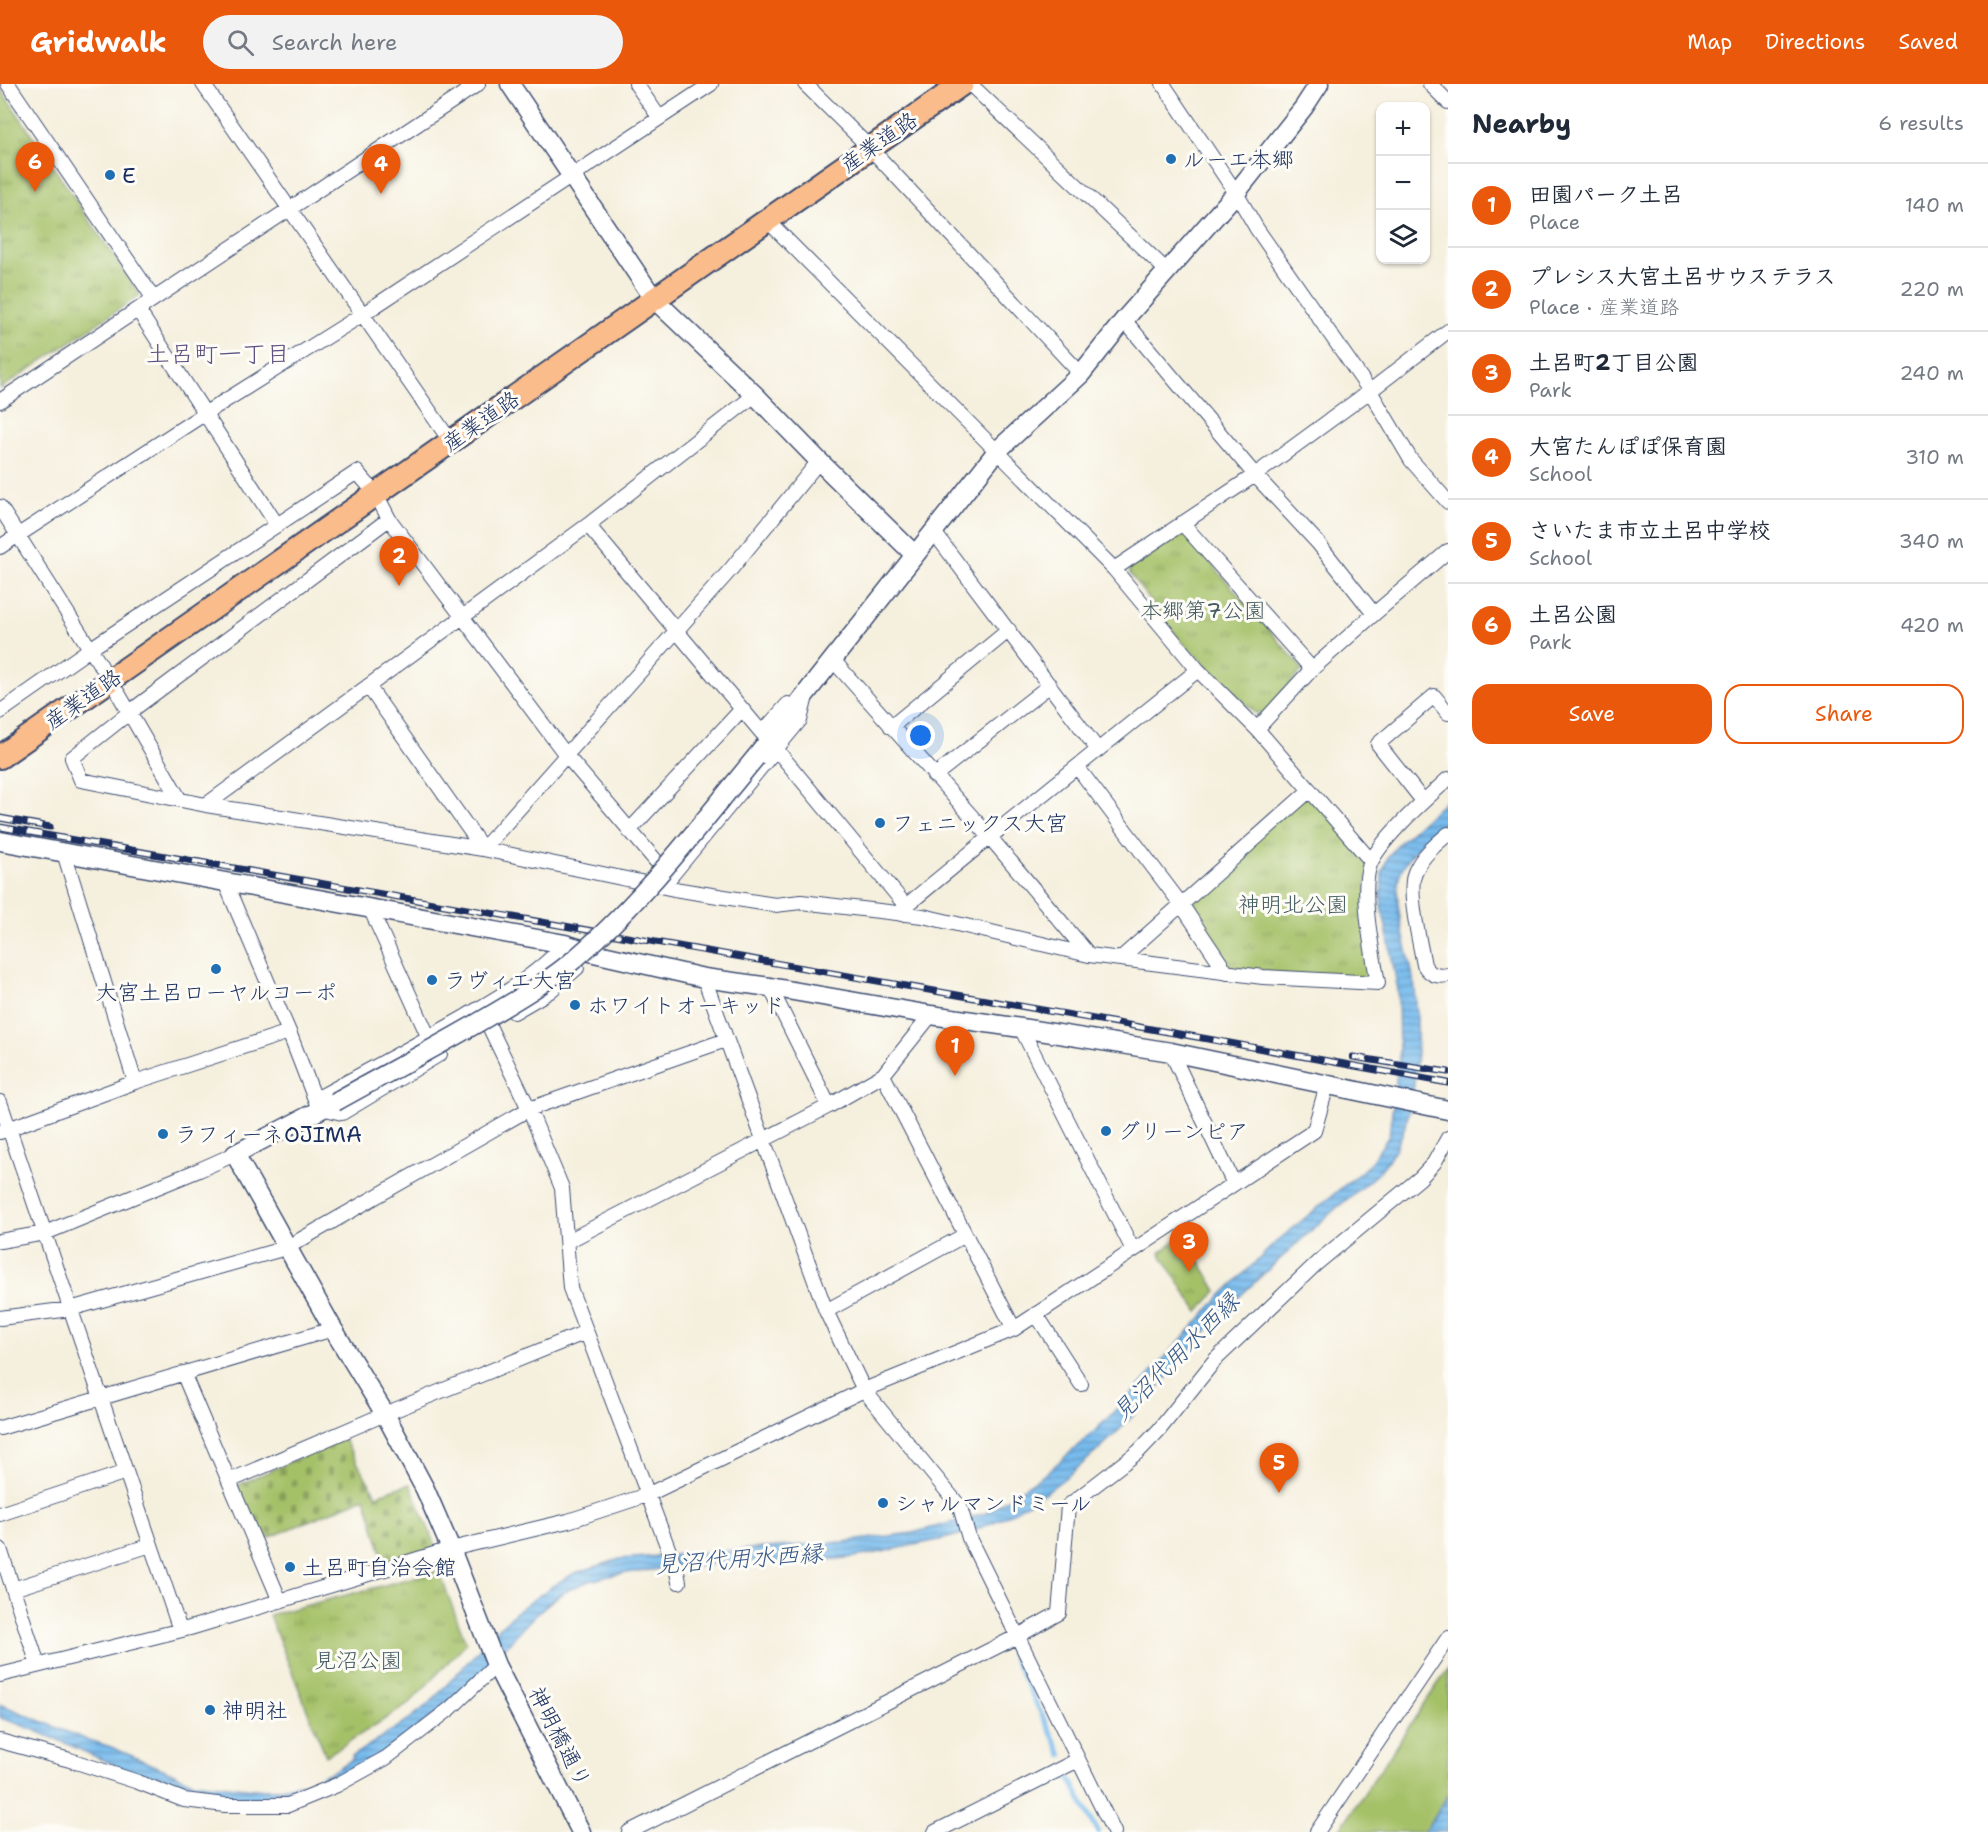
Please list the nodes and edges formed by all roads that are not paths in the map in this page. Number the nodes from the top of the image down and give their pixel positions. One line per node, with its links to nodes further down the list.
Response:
1 (8, 84): 21 (street)
2 (478, 84): 18 (street)
3 (510, 84): 16 (street)
4 (636, 84): 14 (street)
5 (711, 84): 14 (street)
6 (805, 84): 15 (street)
7 (962, 84): 15 (main road, 産業道路)
8 (970, 84): 20 (street)
9 (1162, 84): 17 (street)
10 (1319, 84): 17 (street)
11 (1430, 84): 13 (street)
12 (206, 85): 18 (street)
13 (1448, 102)
14 (659, 117): 16 (street)
15 (870, 148): 19 (main road, 産業道路); 27 (street)
16 (572, 177): 22 (street); 24 (street)
17 (1236, 193): 20 (street); 28 (street)
18 (289, 208): 21 (street); 24 (street)
19 (767, 220): 22 (main road, 産業道路); 33 (street)
20 (1167, 272): 25 (street)
21 (154, 299): 23 (street)
22 (654, 299): 29 (street); 32 (main road, 産業道路)
23 (138, 310): 30 (street); 31 (street)
24 (363, 314): 31 (street); 32 (street)
25 (1124, 320): 27 (street); 35 (street)
26 (1448, 332): 28 (street)
27 (1081, 374): 33 (street)
28 (1370, 391): 35 (street); 37 (street)
29 (755, 395): 34 (street); 42 (street)
30 (0, 401)
31 (204, 414): 41 (street); 44 (street)
32 (451, 442): 36 (main road, 産業道路)
33 (997, 452): 43 (street); 48 (street)
34 (819, 461): 47 (street); 51 (street)
35 (1255, 475): 40 (street); 49 (street)
36 (376, 494): 39 (street); 41 (street); 71 (main road, 産業道路)
37 (1448, 502)
38 (0, 507): 44 (street)
39 (389, 519): 50 (street); 64 (street)
40 (1182, 524): 48 (street); 56 (street)
41 (277, 525): 53 (street)
42 (588, 525): 50 (street); 51 (street)
43 (933, 531): 47 (street); 52 (street)
44 (18, 536): 45 (street); 53 (street)
45 (0, 547)
46 (1448, 551): 49 (street)
47 (915, 555): 54 (street)
48 (1114, 569): 57 (street)
49 (1374, 614): 56 (street)
50 (462, 616): 59 (street); 70 (street)
51 (677, 630): 62 (street); 70 (street)
52 (1009, 630): 58 (street); 66 (street)
53 (90, 649): 55 (street); 63 (street)
54 (832, 659): 60 (street); 66 (street)
55 (101, 666)
56 (1312, 669): 67 (street)
57 (1198, 670): 67 (street); 69 (street)
58 (1050, 685): 69 (street); 73 (street)
59 (368, 686): 78 (street); 83 (street)
60 (807, 691): 62 (street); 68 (street); 111 (street, bridge)
61 (118, 693): 64 (street)
62 (742, 709): 79 (street)
63 (0, 712)
64 (130, 712): 76 (street); 76 (street)
65 (1448, 713): 77 (street)
66 (891, 727): 73 (street)
67 (1257, 729): 75 (street)
68 (776, 750): 88 (street); 91 (street)
69 (1098, 750): 72 (street)
70 (566, 755): 79 (street); 83 (street)
71 (0, 757)
72 (1078, 768): 81 (street); 89 (street)
73 (934, 776): 81 (street)
74 (1448, 779): 77 (street)
75 (1310, 790): 86 (street); 89 (street)
76 (180, 800): 78 (street)
77 (1423, 801): 86 (street)
78 (206, 805): 83 (street)
79 (630, 831): 85 (street)
80 (1448, 834): 97 (street)
81 (989, 837): 91 (street); 94 (street)
82 (0, 841): 84 (street)
83 (483, 849): 88 (street)
84 (64, 853): 87 (street); 108 (street)
85 (657, 861)
86 (1371, 861): 96 (street)
87 (225, 882): 90 (street); 103 (street)
88 (663, 886): 91 (street)
89 (1181, 904): 95 (street); 96 (street)
90 (370, 908): 92 (street); 104 (street)
91 (903, 910): 94 (street)
92 (565, 944): 93 (street); 104 (street)
93 (594, 953): 98 (street); 101 (street)
94 (1089, 955): 95 (street)
95 (1120, 959): 96 (street)
96 (1227, 973)
97 (1448, 975)
98 (704, 978): 99 (street); 105 (street)
99 (770, 987): 100 (street); 112 (street)
100 (931, 1015): 102 (street); 107 (street)
101 (489, 1026): 111 (street); 113 (street)
102 (1021, 1028): 106 (street); 125 (street)
103 (289, 1032): 108 (street); 111 (street)
104 (429, 1038): 111 (street)
105 (726, 1040): 113 (street); 117 (street)
106 (1171, 1052): 109 (street); 119 (street)
107 (883, 1075): 112 (street); 121 (street)
108 (135, 1082): 115 (street)
109 (1327, 1085): 114 (street); 119 (street)
110 (0, 1102): 115 (street)
111 (323, 1105): 118 (street)
112 (829, 1106): 117 (street)
113 (529, 1109): 123 (street); 124 (street)
114 (1448, 1110)
115 (5, 1131): 120 (street)
116 (1448, 1138): 150 (street)
117 (763, 1140): 123 (street); 127 (street)
118 (235, 1154): 120 (street); 124 (street, 神明橋通り)
119 (1234, 1184): 125 (street)
120 (45, 1233): 122 (street); 126 (street)
121 (965, 1234): 127 (street); 131 (street)
122 (0, 1241)
123 (568, 1241): 132 (street)
124 (286, 1248): 126 (street); 130 (street, 神明橋通り)
125 (1133, 1250): 128 (street)
126 (70, 1309): 129 (street); 136 (street)
127 (826, 1311): 135 (street)
128 (1036, 1314): 131 (street); 134 (street)
129 (0, 1318)
130 (333, 1329): 133 (street); 137 (street, 神明橋通り)
131 (1014, 1329): 135 (street)
132 (586, 1332): 137 (street); 141 (street)
133 (183, 1373): 136 (street); 140 (street)
134 (1081, 1384)
135 (864, 1390): 141 (street); 150 (street)
136 (100, 1397): 138 (street); 139 (street)
137 (385, 1414): 140 (street); 145 (street, 神明橋通り)
138 (0, 1428)
139 (126, 1472): 142 (street); 143 (street)
140 (229, 1481): 148 (street)
141 (647, 1495): 145 (street); 146 (street)
142 (0, 1514)
143 (151, 1545): 147 (street); 149 (street)
144 (0, 1549): 147 (street)
145 (451, 1549): 148 (street); 153 (street, 神明橋通り)
146 (678, 1577)
147 (13, 1589): 152 (street)
148 (280, 1601): 149 (street)
149 (180, 1630): 152 (street)
150 (1016, 1637): 156 (street); 158 (street)
151 (1448, 1638): 161 (street)
152 (38, 1665): 154 (street)
153 (496, 1665): 155 (street); 157 (street, 神明橋通り)
154 (0, 1675)
155 (0, 1741)
156 (1078, 1760): 159 (street); 160 (street)
157 (581, 1832)
158 (629, 1832)
159 (934, 1832)
160 (1114, 1832)
161 (1317, 1832)

